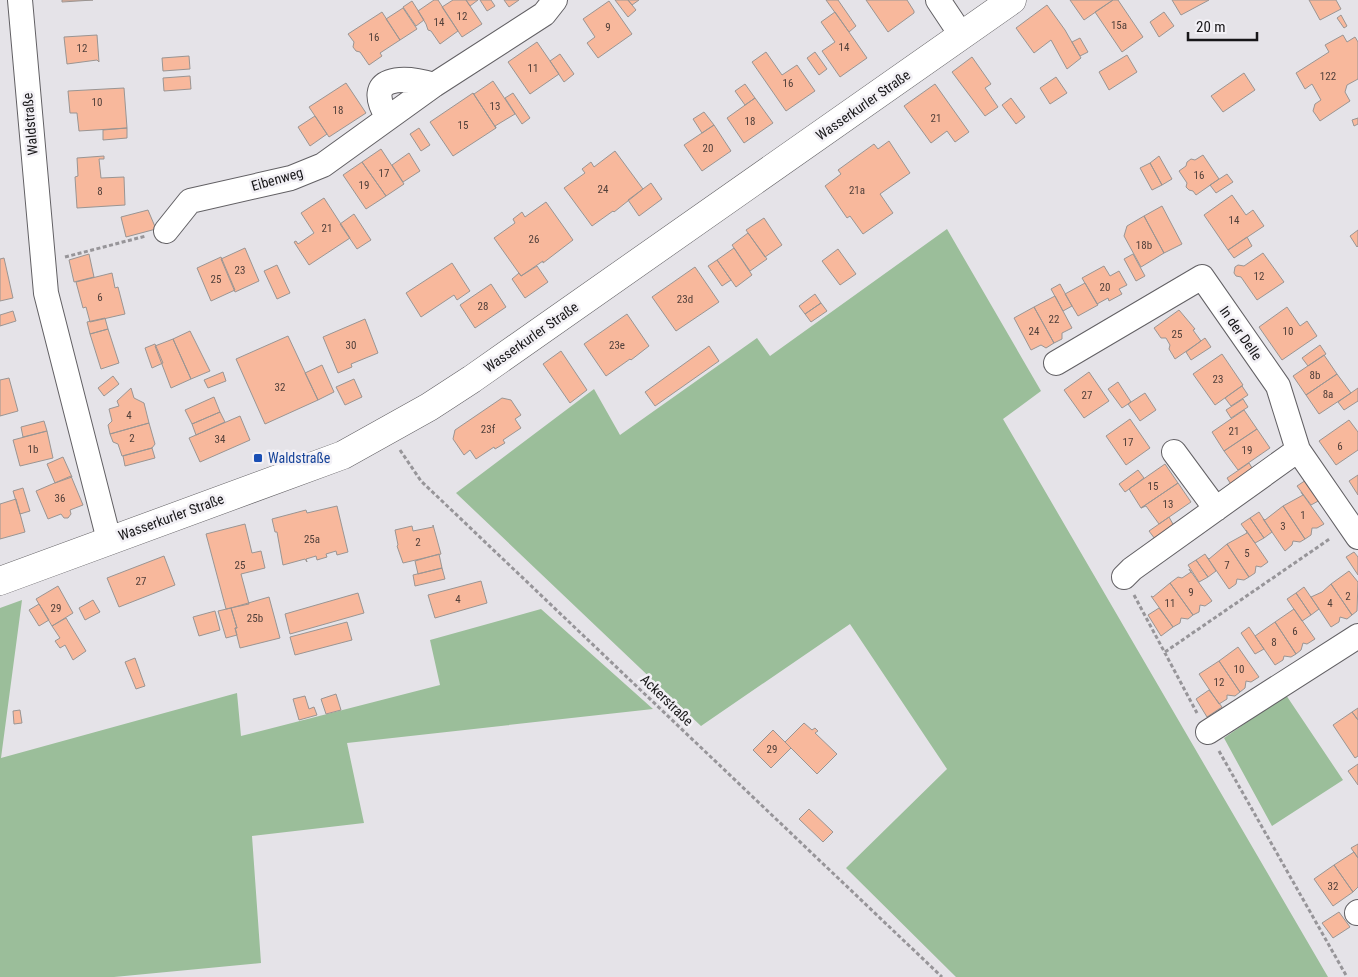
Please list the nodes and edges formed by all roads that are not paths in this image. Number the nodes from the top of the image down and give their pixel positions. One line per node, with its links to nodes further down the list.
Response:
1 (20, 0): 12 (street, Waldstraße)
2 (555, 0): 6 (street, Eibenweg)
3 (938, 0): 5 (street)
4 (1012, 0): 5 (main road, Wasserkurler Straße)
5 (962, 36): 12 (main road, Wasserkurler Straße)
6 (166, 231)
7 (1056, 363): 8 (street, In der Delle)
8 (1298, 450): 10 (street); 11 (street, In der Delle)
9 (1174, 452): 10 (street)
10 (1216, 509): 13 (street)
11 (1354, 531)
12 (109, 540): 14 (main road, Wasserkurler Straße)
13 (1124, 577)
14 (0, 581)
15 (1358, 636): 16 (street)
16 (1208, 732)

